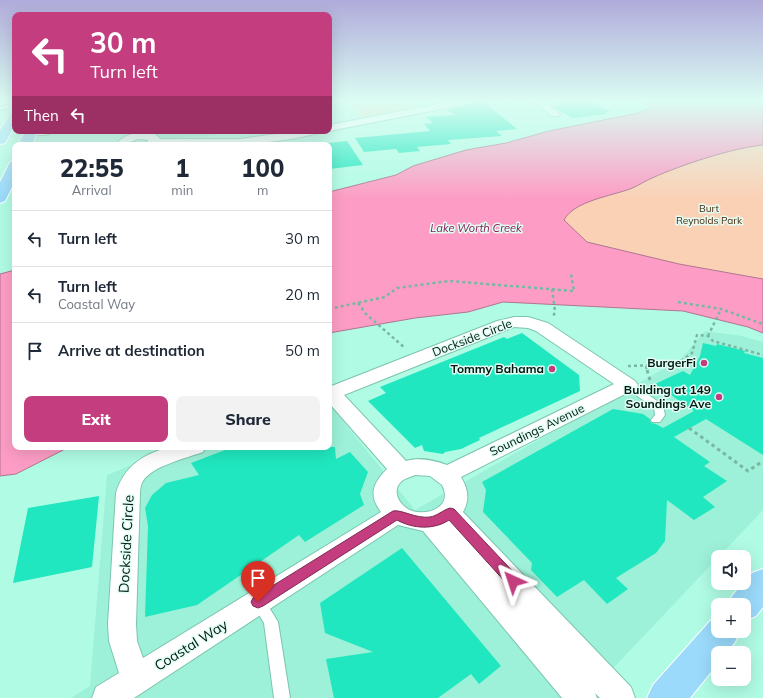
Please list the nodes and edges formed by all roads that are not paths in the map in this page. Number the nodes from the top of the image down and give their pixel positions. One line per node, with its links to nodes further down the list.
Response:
1 (300, 134): 4 (street)
2 (136, 139): 3 (street)
3 (240, 142)
4 (240, 142)
5 (12, 172): 6 (main road)
6 (0, 198)
7 (625, 376): 8 (street, Dockside Circle); 10 (lane); 13 (street, Soundings Avenue)
8 (332, 392)
9 (332, 395): 12 (street)
10 (656, 420)
11 (187, 450): 20 (street, Dockside Circle)
12 (401, 470): 13 (street); 14 (street)
13 (446, 475): 15 (street)
14 (397, 514): 15 (street); 18 (street, Coastal Way)
15 (440, 517): 23 (street); 24 (street)
16 (763, 583): 17 (main road)
17 (751, 598)
18 (258, 602): 20 (street, Coastal Way); 22 (lane)
19 (717, 638): 25 (main road)
20 (136, 680): 21 (street, Coastal Way)
21 (107, 698)
22 (282, 698)
23 (582, 698)
24 (620, 698)
25 (666, 698)

